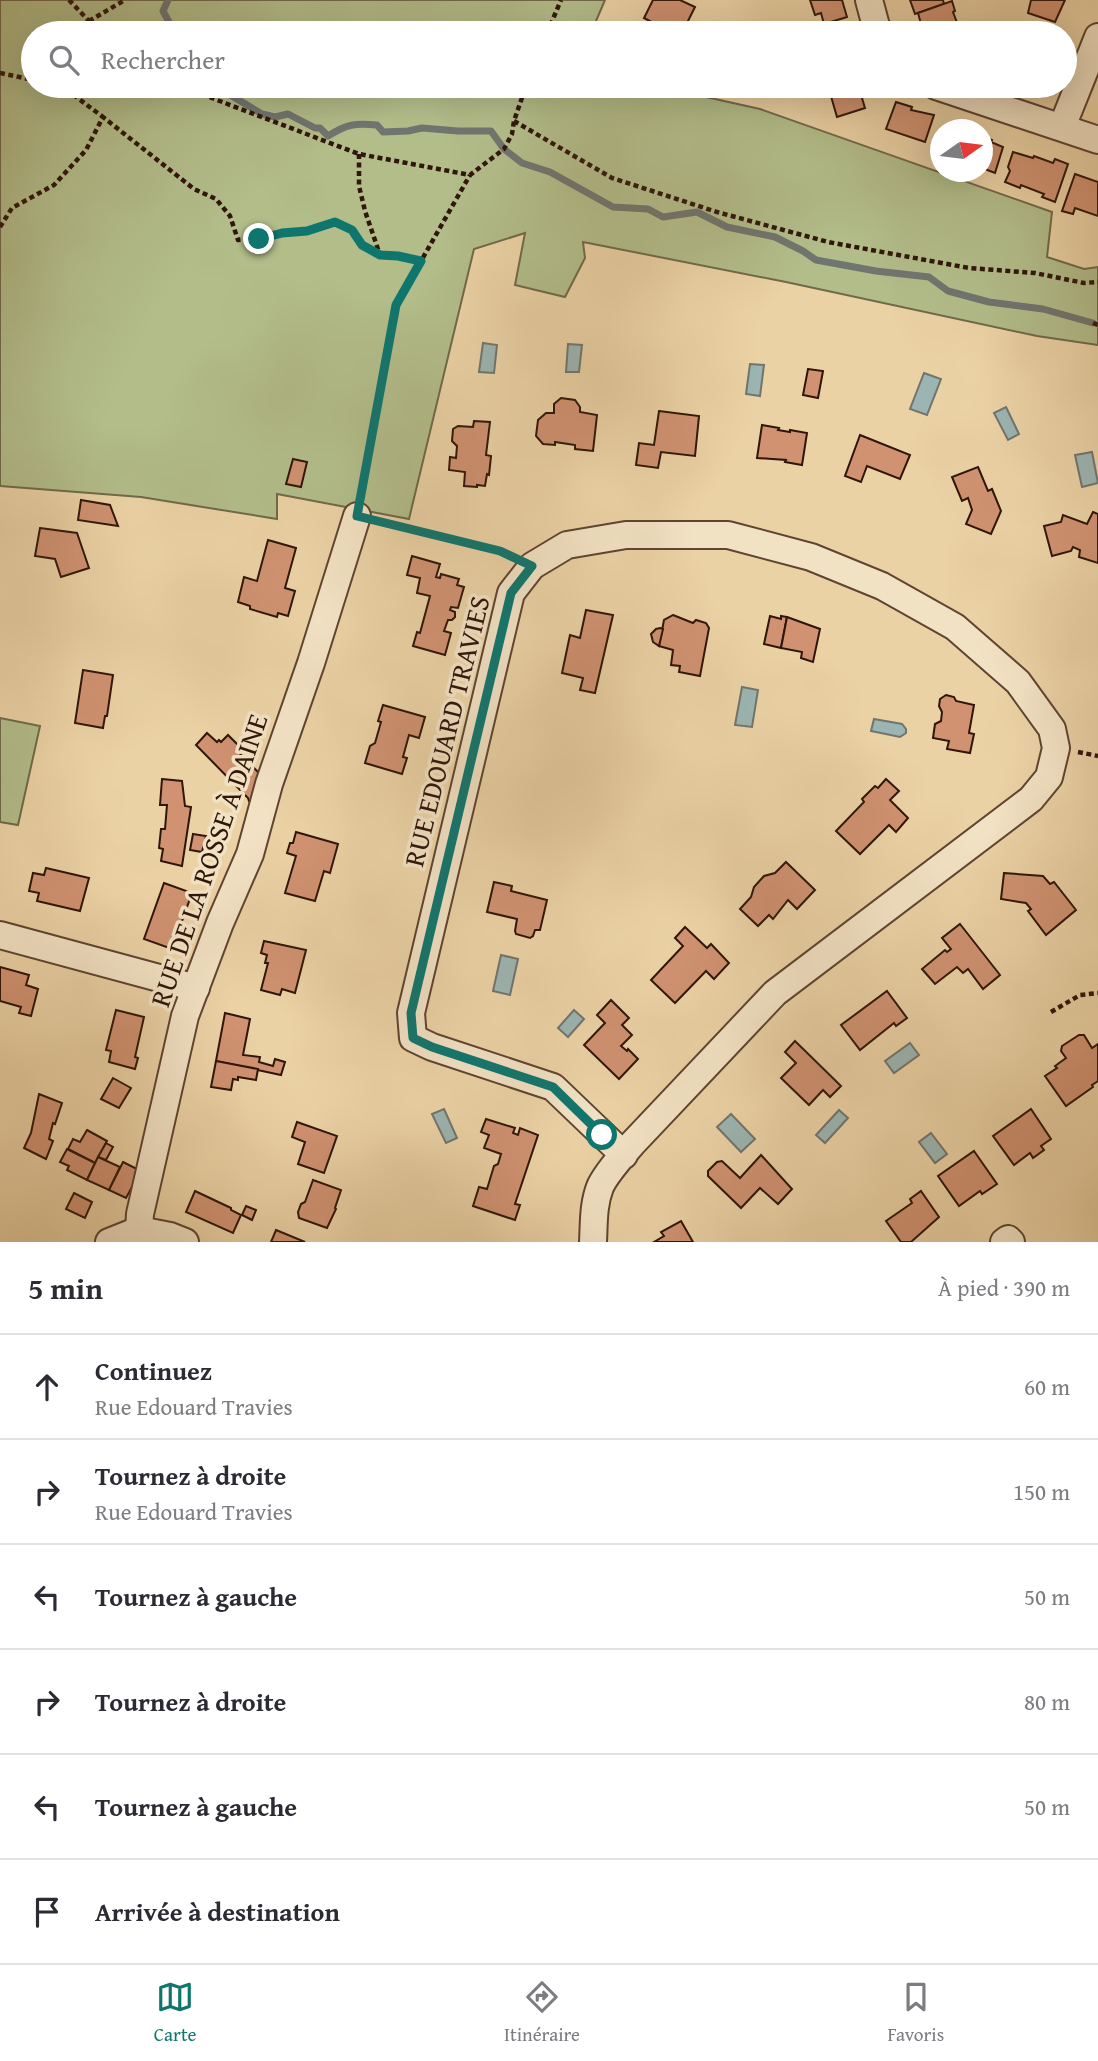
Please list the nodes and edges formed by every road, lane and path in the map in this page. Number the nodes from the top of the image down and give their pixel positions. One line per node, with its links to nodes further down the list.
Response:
1 (69, 0): 5 (path)
2 (124, 0): 5 (path)
3 (561, 0): 6 (path)
4 (869, 0): 7 (street)
5 (89, 21)
6 (552, 21)
7 (875, 21)
8 (1098, 37): 11 (street)
9 (0, 73): 10 (path)
10 (21, 77)
11 (1077, 90)
12 (78, 98): 17 (path)
13 (211, 98): 21 (path)
14 (522, 98): 18 (path)
15 (973, 98): 19 (street)
16 (1074, 98): 19 (street)
17 (103, 117): 23 (path); 24 (path)
18 (514, 121): 22 (path); 26 (path)
19 (1062, 127): 20 (street)
20 (1098, 140)
21 (359, 154): 22 (path); 24 (path)
22 (470, 175): 25 (path)
23 (0, 227)
24 (380, 255): 25 (path)
25 (421, 261): 27 (path)
26 (1098, 282)
27 (357, 516): 28 (path); 30 (street, RUE DE LA ROSSE À DAINE)
28 (532, 566): 33 (street, RUE EDOUARD TRAVIES); 33 (street, RUE EDOUARD TRAVIES)
29 (0, 935): 30 (street)
30 (196, 988): 34 (street, RUE DE LA ROSSE À DAINE)
31 (1098, 993): 32 (path)
32 (1051, 1013)
33 (624, 1155): 37 (street, RUE EDOUARD TRAVIES)
34 (139, 1230): 35 (street); 36 (street)
35 (109, 1242)
36 (185, 1242)
37 (593, 1242)
38 (1004, 1242): 39 (street)
39 (1011, 1242)

